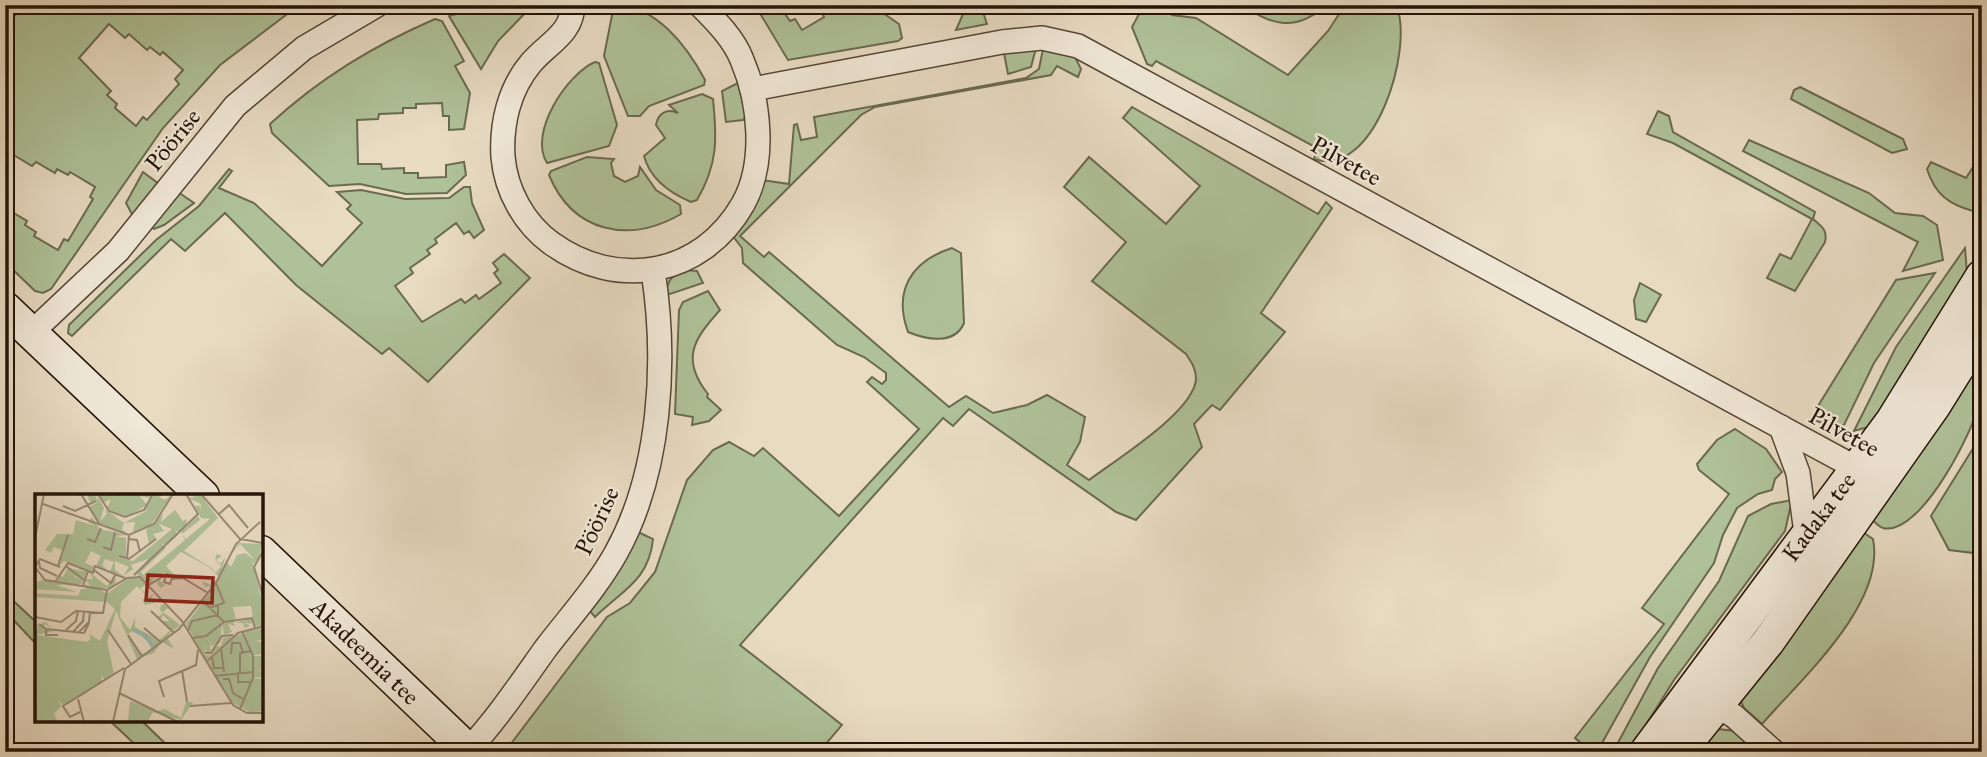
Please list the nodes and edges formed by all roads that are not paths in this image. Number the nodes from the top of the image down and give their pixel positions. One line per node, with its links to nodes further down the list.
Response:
1 (377, 5): 9 (street, Pöörise)
2 (573, 5): 5 (street)
3 (700, 5): 4 (street)
4 (753, 89): 5 (street); 10 (street, Pilvetee)
5 (653, 271): 17 (street, Pöörise)
6 (1982, 276): 11 (main road, Kadaka tee)
7 (5, 309): 9 (main road)
8 (1982, 329): 11 (main road, Kadaka tee)
9 (31, 333): 12 (main road)
10 (1781, 427): 11 (street, Pilvetee); 13 (street)
11 (1868, 474): 13 (main road, Kadaka tee); 16 (main road, Kadaka tee)
12 (201, 494)
13 (1806, 533): 15 (main road, Kadaka tee)
14 (262, 553): 17 (main road, Akadeemia tee)
15 (1699, 678): 16 (main road); 18 (main road, Kadaka tee)
16 (1717, 706): 19 (main road, Kadaka tee); 20 (street)
17 (469, 751)
18 (1646, 752)
19 (1679, 752)
20 (1774, 752)

